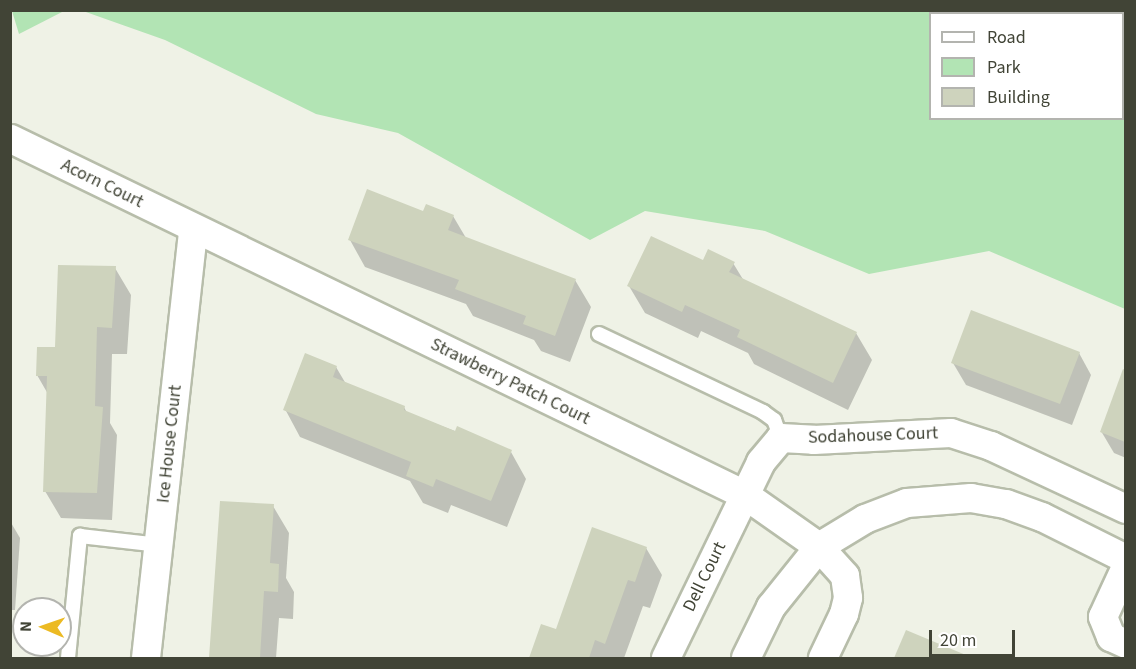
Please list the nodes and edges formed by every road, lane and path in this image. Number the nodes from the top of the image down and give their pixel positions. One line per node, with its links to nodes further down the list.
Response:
1 (11, 139): 2 (street, Acorn Court)
2 (193, 229): 5 (street, Strawberry Patch Court); 7 (street, Ice House Court)
3 (599, 334): 4 (lane)
4 (781, 438): 5 (street, Sodahouse Court); 6 (street, Sodahouse Court)
5 (745, 495): 8 (street, Strawberry Patch Court); 14 (street, Dell Court)
6 (1125, 509)
7 (159, 545): 12 (lane); 13 (street, Ice House Court)
8 (819, 547): 9 (street); 15 (street); 16 (street, Strawberry Patch Court)
9 (1125, 559)
10 (1125, 567): 11 (street)
11 (1125, 644)
12 (68, 658)
13 (146, 658)
14 (666, 658)
15 (746, 658)
16 (823, 658)

